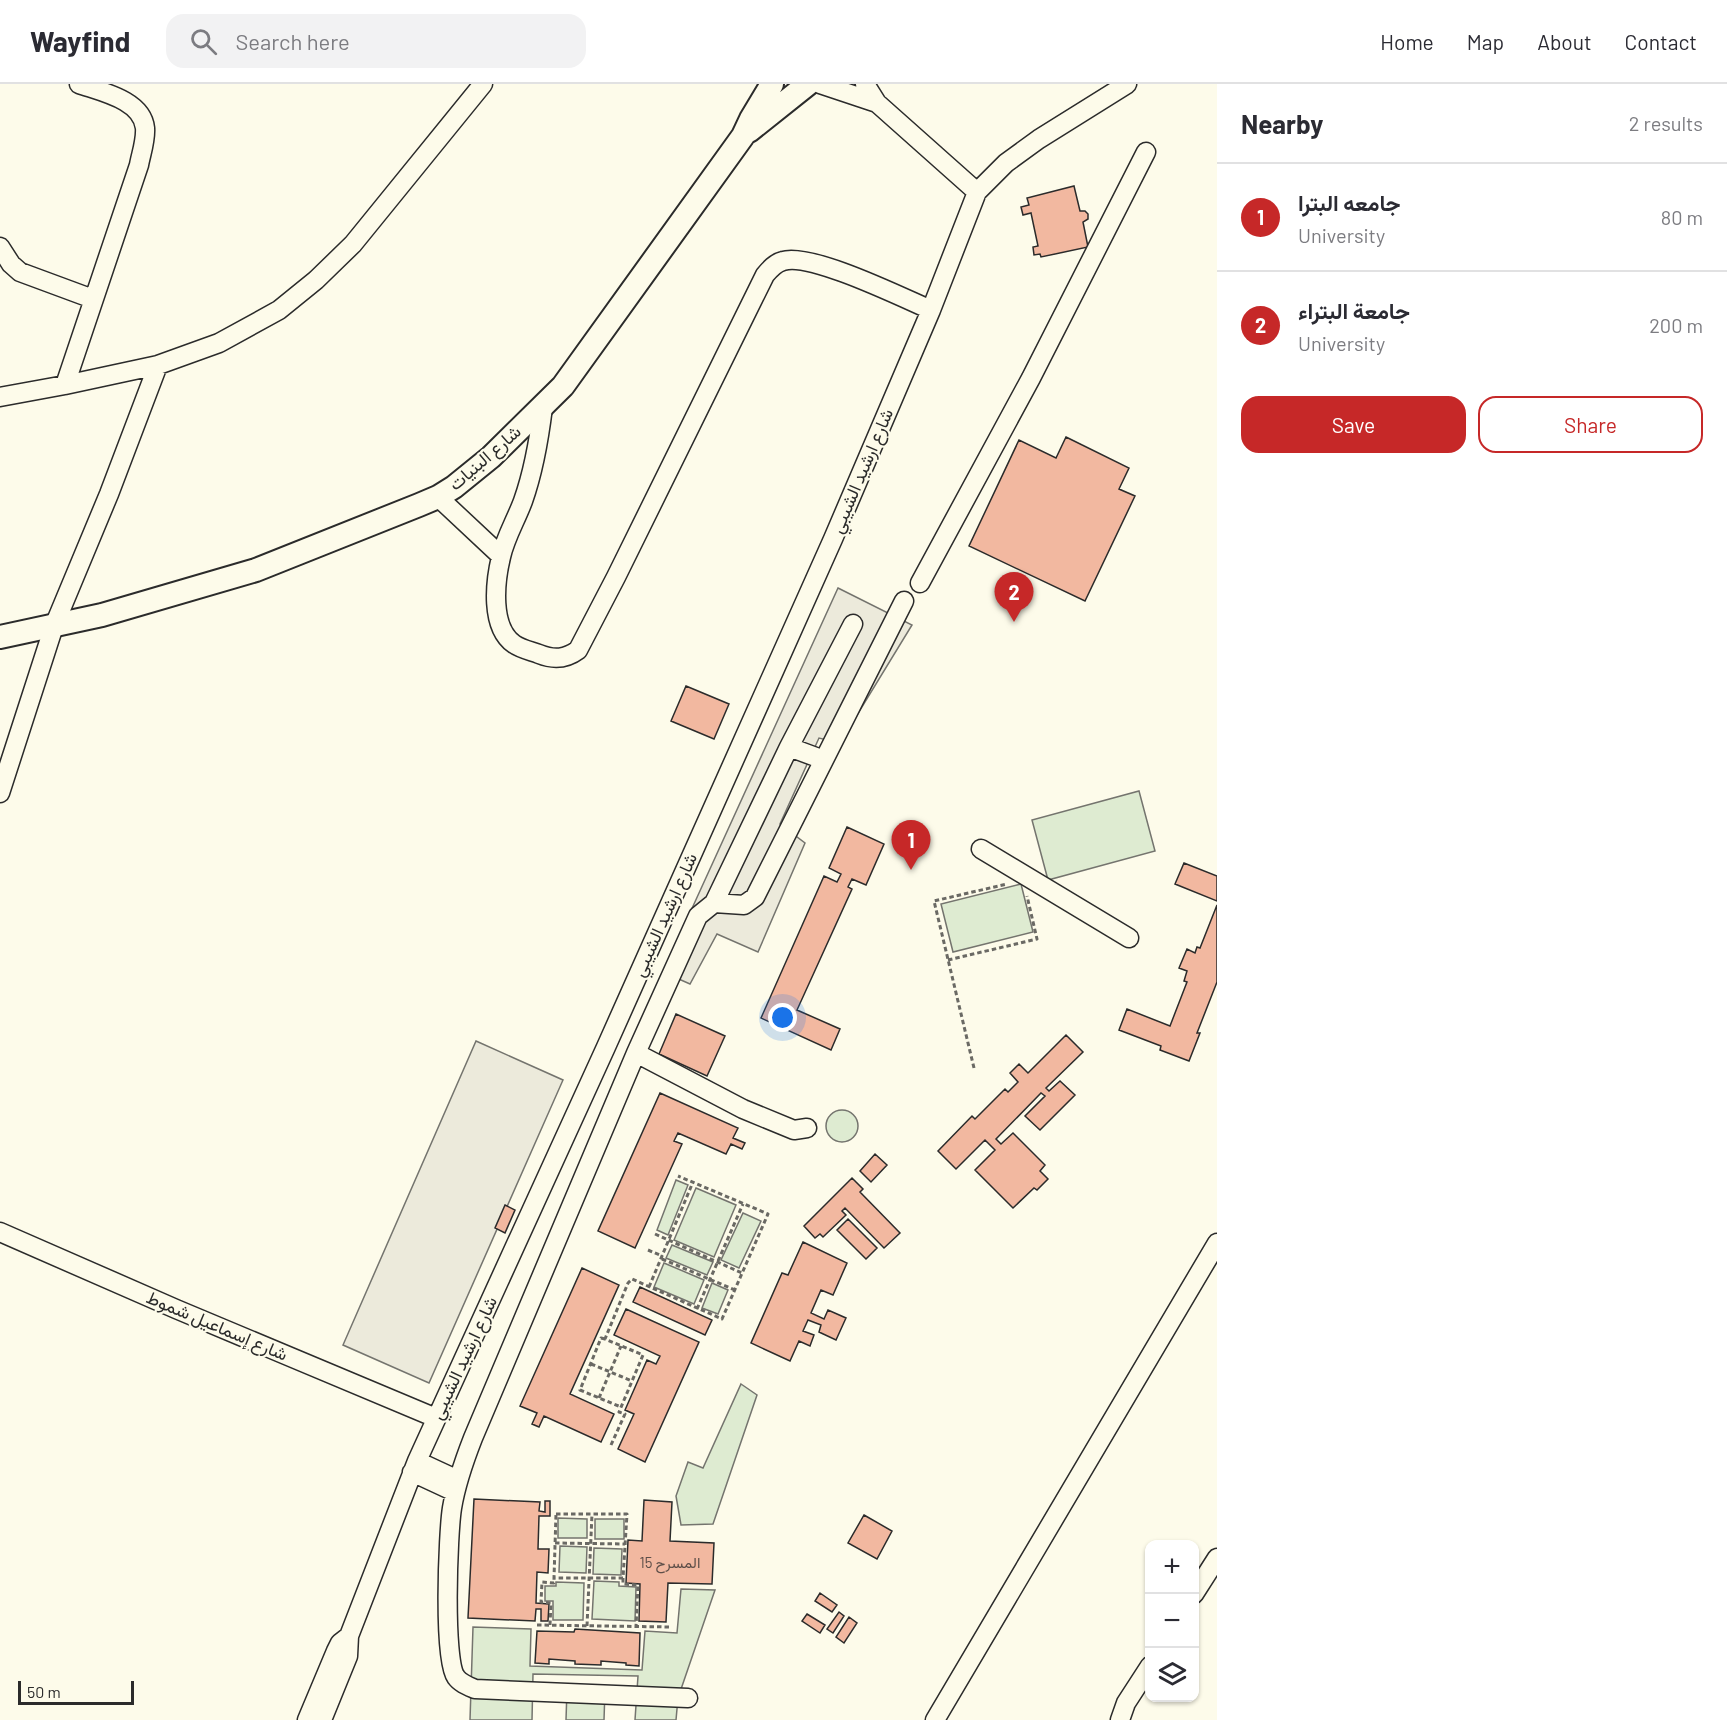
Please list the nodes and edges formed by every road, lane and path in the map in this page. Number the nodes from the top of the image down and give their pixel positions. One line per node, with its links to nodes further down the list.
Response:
1 (79, 84): 13 (street)
2 (772, 84): 9 (main road, شارع البنيات)
3 (808, 84): 9 (main road, شارع البنيات)
4 (820, 84): 8 (street)
5 (865, 84): 8 (street)
6 (1127, 84): 11 (street)
7 (473, 87): 15 (street)
8 (877, 103): 11 (street)
9 (743, 136): 18 (main road, شارع البنيات)
10 (1146, 152): 21 (street)
11 (977, 192): 14 (street, شارع ارشيد الشيبي)
12 (0, 247): 13 (street)
13 (93, 299): 16 (street)
14 (932, 310): 20 (street); 60 (street, شارع ارشيد الشيبي)
15 (158, 365): 16 (street); 24 (street)
16 (65, 385): 17 (street)
17 (0, 397)
18 (543, 407): 19 (main road, شارع البنيات); 20 (street)
19 (438, 497): 20 (street); 24 (main road, شارع البنيات)
20 (501, 556)
21 (920, 583)
22 (904, 601): 27 (street)
23 (853, 624): 26 (street)
24 (54, 626): 25 (main road, شارع البنيات); 28 (street)
25 (0, 636)
26 (789, 747): 27 (street); 32 (street)
27 (824, 760): 32 (street)
28 (0, 792)
29 (981, 849): 33 (street)
30 (1013, 882): 34 (path)
31 (1026, 890): 34 (path)
32 (714, 903): 35 (street)
33 (1130, 938)
34 (948, 960): 36 (path)
35 (636, 1053): 37 (street); 63 (street)
36 (974, 1068)
37 (807, 1128)
38 (678, 1176): 39 (path)
39 (693, 1182): 40 (path); 43 (path)
40 (743, 1204): 47 (path); 48 (path)
41 (0, 1232): 60 (street, شارع إسماعيل شموط)
42 (655, 1234): 43 (path)
43 (669, 1240): 46 (path); 47 (path)
44 (1217, 1243): 83 (street)
45 (648, 1250): 46 (path)
46 (662, 1257): 49 (path); 50 (path)
47 (717, 1262): 48 (path); 49 (path)
48 (742, 1273): 51 (path)
49 (710, 1279): 51 (path); 52 (path)
50 (650, 1287): 52 (path); 53 (path)
51 (735, 1290): 52 (path)
52 (697, 1309)
53 (605, 1339): 54 (path); 55 (path)
54 (621, 1346): 56 (path); 57 (path)
55 (591, 1364): 56 (path); 58 (path)
56 (610, 1372): 57 (path); 58 (path)
57 (632, 1381): 59 (path)
58 (599, 1398): 59 (path)
59 (621, 1407): 61 (path)
60 (436, 1418): 62 (street, شارع ارشيد الشيبي)
61 (611, 1445)
62 (415, 1466): 63 (street); 78 (street, شارع ارشيد الشيبي)
63 (457, 1486): 80 (street)
64 (592, 1514): 65 (path); 66 (path); 67 (path)
65 (555, 1543): 66 (path); 69 (path)
66 (591, 1544): 67 (path); 70 (path)
67 (625, 1544): 71 (path)
68 (1217, 1558): 72 (street)
69 (554, 1578): 70 (path); 74 (path)
70 (589, 1578): 71 (path); 75 (path)
71 (623, 1578): 76 (path)
72 (1199, 1586)
73 (537, 1625): 74 (path)
74 (550, 1625): 75 (path)
75 (587, 1626): 76 (path)
76 (636, 1627): 77 (path)
77 (670, 1627)
78 (349, 1636): 81 (street, شارع ارشيد الشيبي); 82 (street, شارع ارشيد الشيبي)
79 (1145, 1672): 84 (street)
80 (688, 1698)
81 (307, 1720)
82 (321, 1720)
83 (935, 1720)
84 (1120, 1720)

